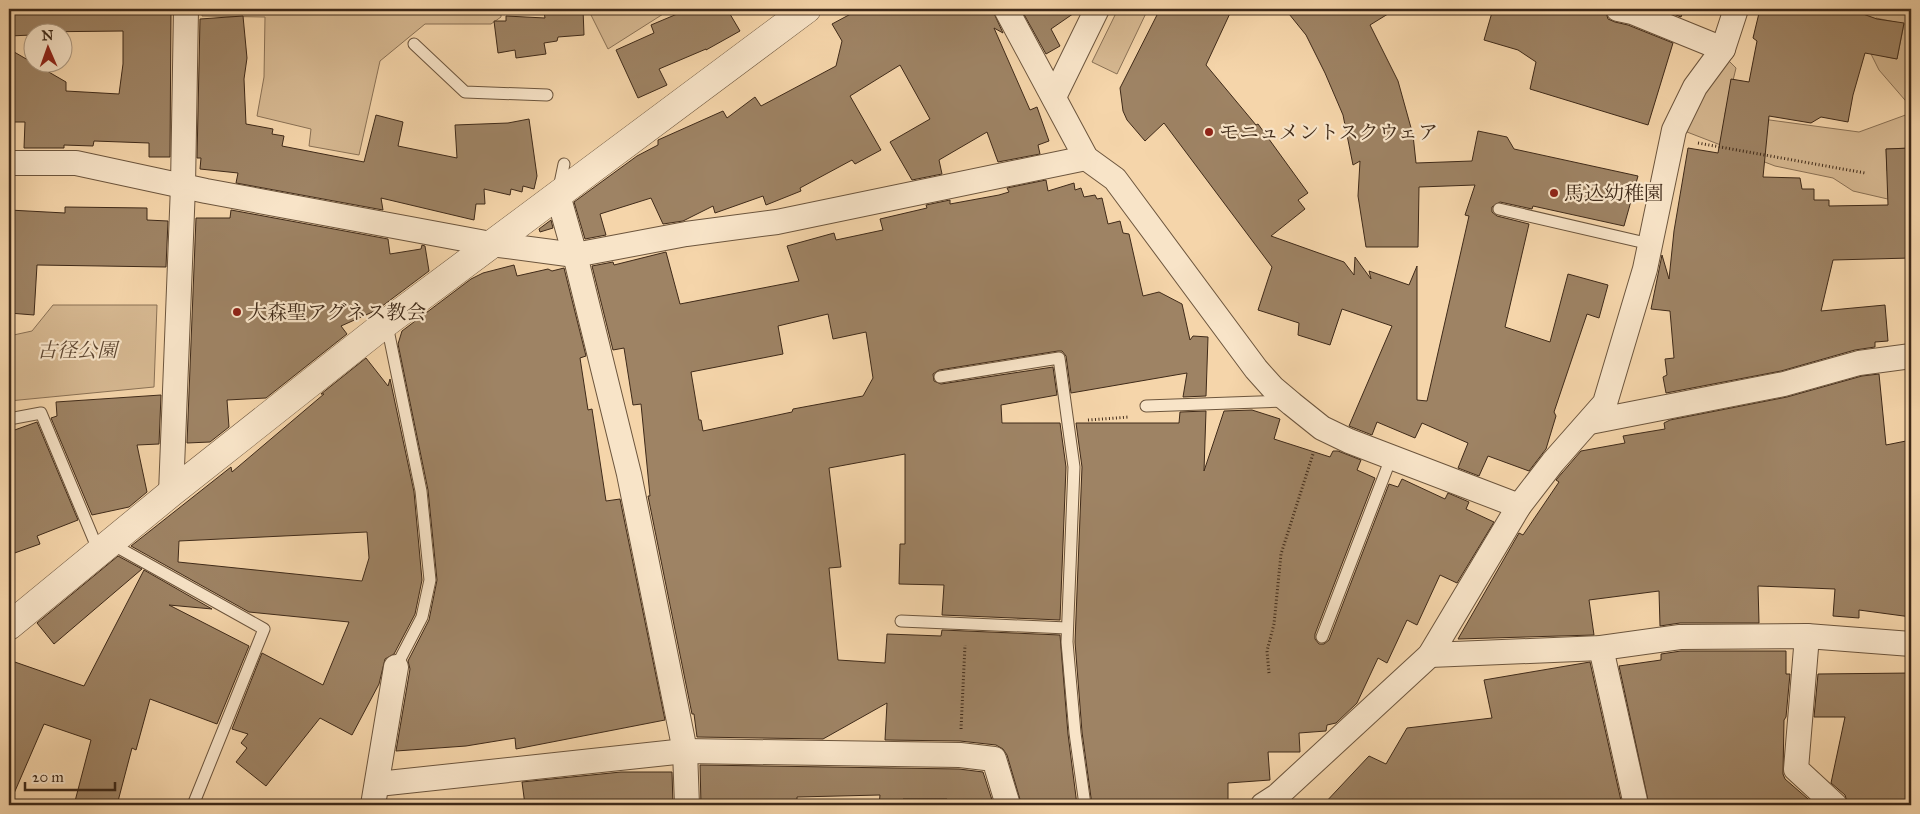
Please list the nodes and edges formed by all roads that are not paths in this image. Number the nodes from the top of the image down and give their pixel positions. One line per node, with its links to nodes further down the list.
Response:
1 (186, 9): 14 (street)
2 (807, 9): 15 (street)
3 (1006, 9): 10 (street)
4 (1097, 9): 10 (street)
5 (1618, 9): 8 (street)
6 (1736, 9): 8 (street)
7 (414, 44): 9 (lane)
8 (1722, 49): 18 (street)
9 (547, 95)
10 (1054, 97): 11 (street)
11 (1086, 158): 19 (street); 23 (street)
12 (9, 163): 14 (street)
13 (564, 164): 15 (lane)
14 (183, 186): 17 (street); 28 (street)
15 (558, 194): 17 (street); 19 (street)
16 (1499, 209): 18 (lane)
17 (491, 244): 19 (street); 20 (street)
18 (1650, 244): 26 (street)
19 (575, 255): 40 (street)
20 (386, 323): 28 (street); 39 (lane)
21 (1911, 356): 26 (street)
22 (940, 377): 33 (lane)
23 (1288, 400): 24 (lane); 27 (street)
24 (1146, 406)
25 (9, 419): 30 (lane)
26 (1590, 422): 29 (street)
27 (1392, 458): 29 (street); 35 (lane)
28 (171, 493): 30 (street)
29 (1519, 506): 38 (street)
30 (105, 547): 32 (street); 43 (lane)
31 (901, 621): 33 (lane)
32 (9, 626)
33 (1067, 628): 46 (lane)
34 (1807, 636): 36 (street); 37 (street); 48 (street)
35 (1322, 637)
36 (1911, 644)
37 (1601, 648): 38 (street); 47 (street)
38 (1430, 655): 42 (street)
39 (396, 667): 41 (street)
40 (685, 752): 41 (street); 44 (street); 45 (street)
41 (375, 794)
42 (1274, 802)
43 (194, 805)
44 (687, 805)
45 (1008, 805)
46 (1085, 805)
47 (1636, 805)
48 (1835, 805)

